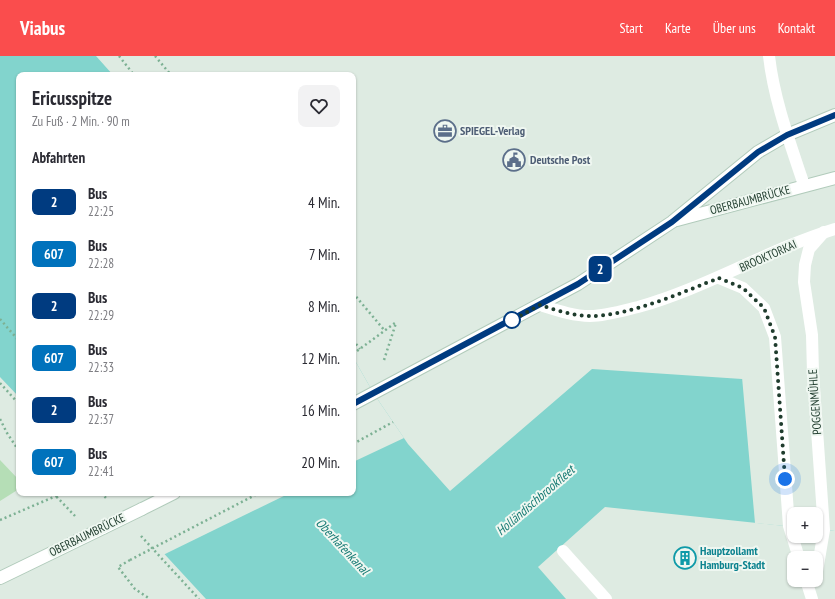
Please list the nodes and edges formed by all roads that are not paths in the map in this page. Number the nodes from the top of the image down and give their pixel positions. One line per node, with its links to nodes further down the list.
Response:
1 (769, 56): 3 (street)
2 (835, 115): 3 (street)
3 (787, 135): 5 (street); 6 (street, OBERBAUMBRÜCKE)
4 (835, 178): 5 (street)
5 (804, 185): 6 (street, OBERBAUMBRÜCKE)
6 (672, 222): 9 (street, OBERBAUMBRÜCKE)
7 (829, 230): 8 (street, BROOKTORKAI); 14 (street, POGGENMÜHLE)
8 (719, 278): 9 (street, BROOKTORKAI); 13 (street)
9 (540, 305): 10 (street, OBERBAUMBRÜCKE)
10 (356, 403)
11 (168, 496): 15 (street, OBERBAUMBRÜCKE, bridge)
12 (563, 551): 18 (street)
13 (797, 551)
14 (821, 551)
15 (0, 578)
16 (808, 587): 19 (street, POGGENMÜHLE)
17 (814, 587): 19 (street, POGGENMÜHLE)
18 (606, 599)
19 (812, 599)

